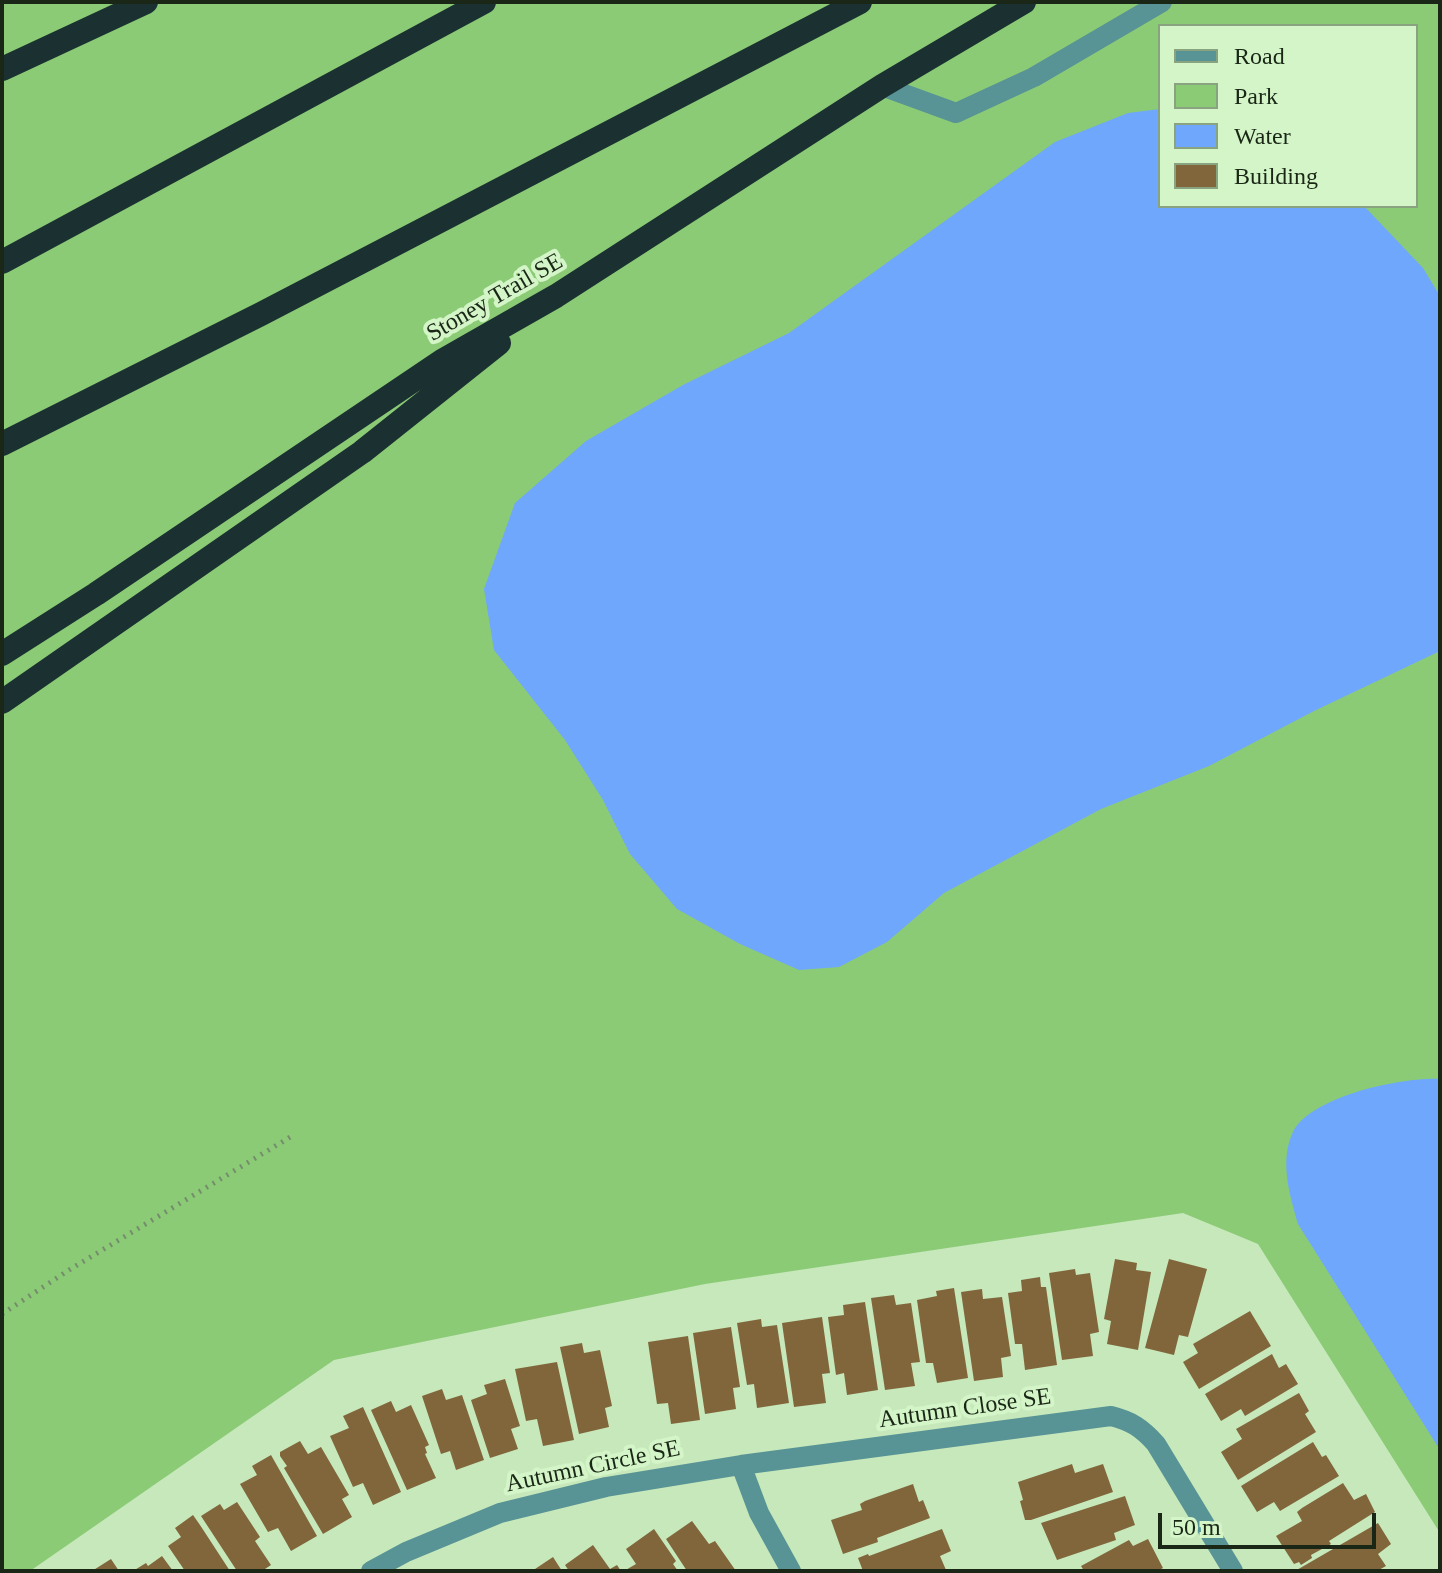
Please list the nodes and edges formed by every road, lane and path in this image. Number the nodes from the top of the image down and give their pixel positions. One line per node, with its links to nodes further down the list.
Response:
1 (146, 2): 6 (highway)
2 (484, 2): 8 (highway)
3 (860, 2): 10 (highway)
4 (1024, 2): 7 (highway, Stoney Trail SE)
5 (1162, 2): 7 (street)
6 (2, 69)
7 (882, 86): 9 (highway, Stoney Trail SE)
8 (2, 262)
9 (556, 296): 11 (highway, Stoney Trail SE); 12 (highway)
10 (2, 444)
11 (2, 654)
12 (2, 702)
13 (292, 1136): 14 (path)
14 (2, 1314)
15 (741, 1465): 16 (street, Autumn Circle SE); 17 (street); 18 (street, Autumn Close SE)
16 (371, 1571)
17 (791, 1571)
18 (1233, 1571)

